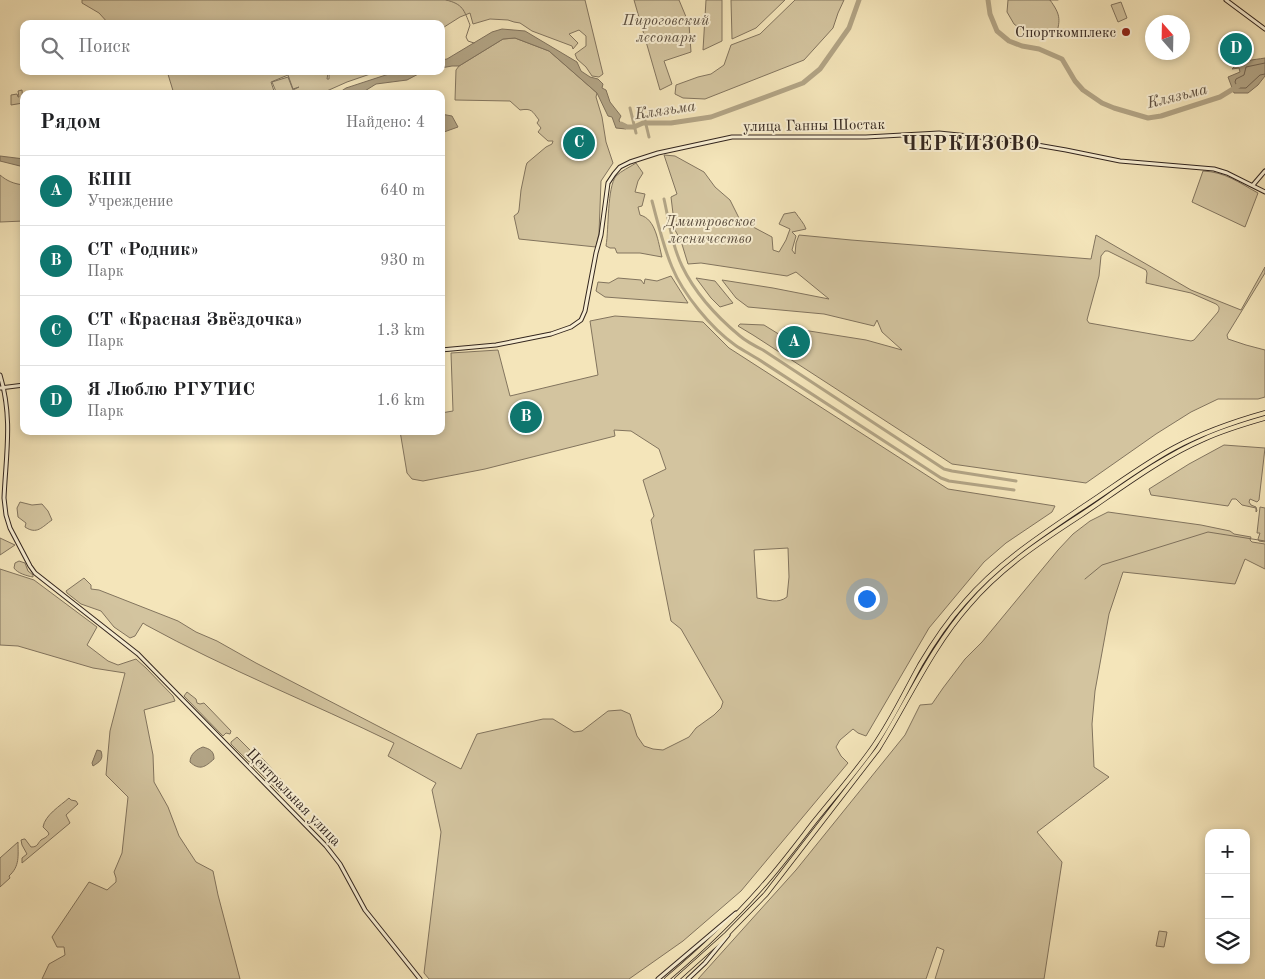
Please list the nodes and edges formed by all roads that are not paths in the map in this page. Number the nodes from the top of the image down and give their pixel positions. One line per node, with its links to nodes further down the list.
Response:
1 (1226, 0): 2 (main road)
2 (1265, 29)
3 (1265, 171): 4 (main road)
4 (1253, 185): 5 (main road, улица Ганны Шостак); 6 (main road, улица Ганны Шостак)
5 (1265, 192)
6 (445, 350)
7 (0, 375): 9 (main road, Центральная улица)
8 (20, 386): 9 (main road)
9 (2, 388): 14 (main road, Центральная улица)
10 (1265, 413): 12 (main road)
11 (1265, 418): 13 (main road)
12 (748, 903): 15 (main road); 16 (main road)
13 (737, 924): 17 (main road); 18 (main road)
14 (420, 979)
15 (658, 979)
16 (667, 979)
17 (677, 979)
18 (688, 979)

